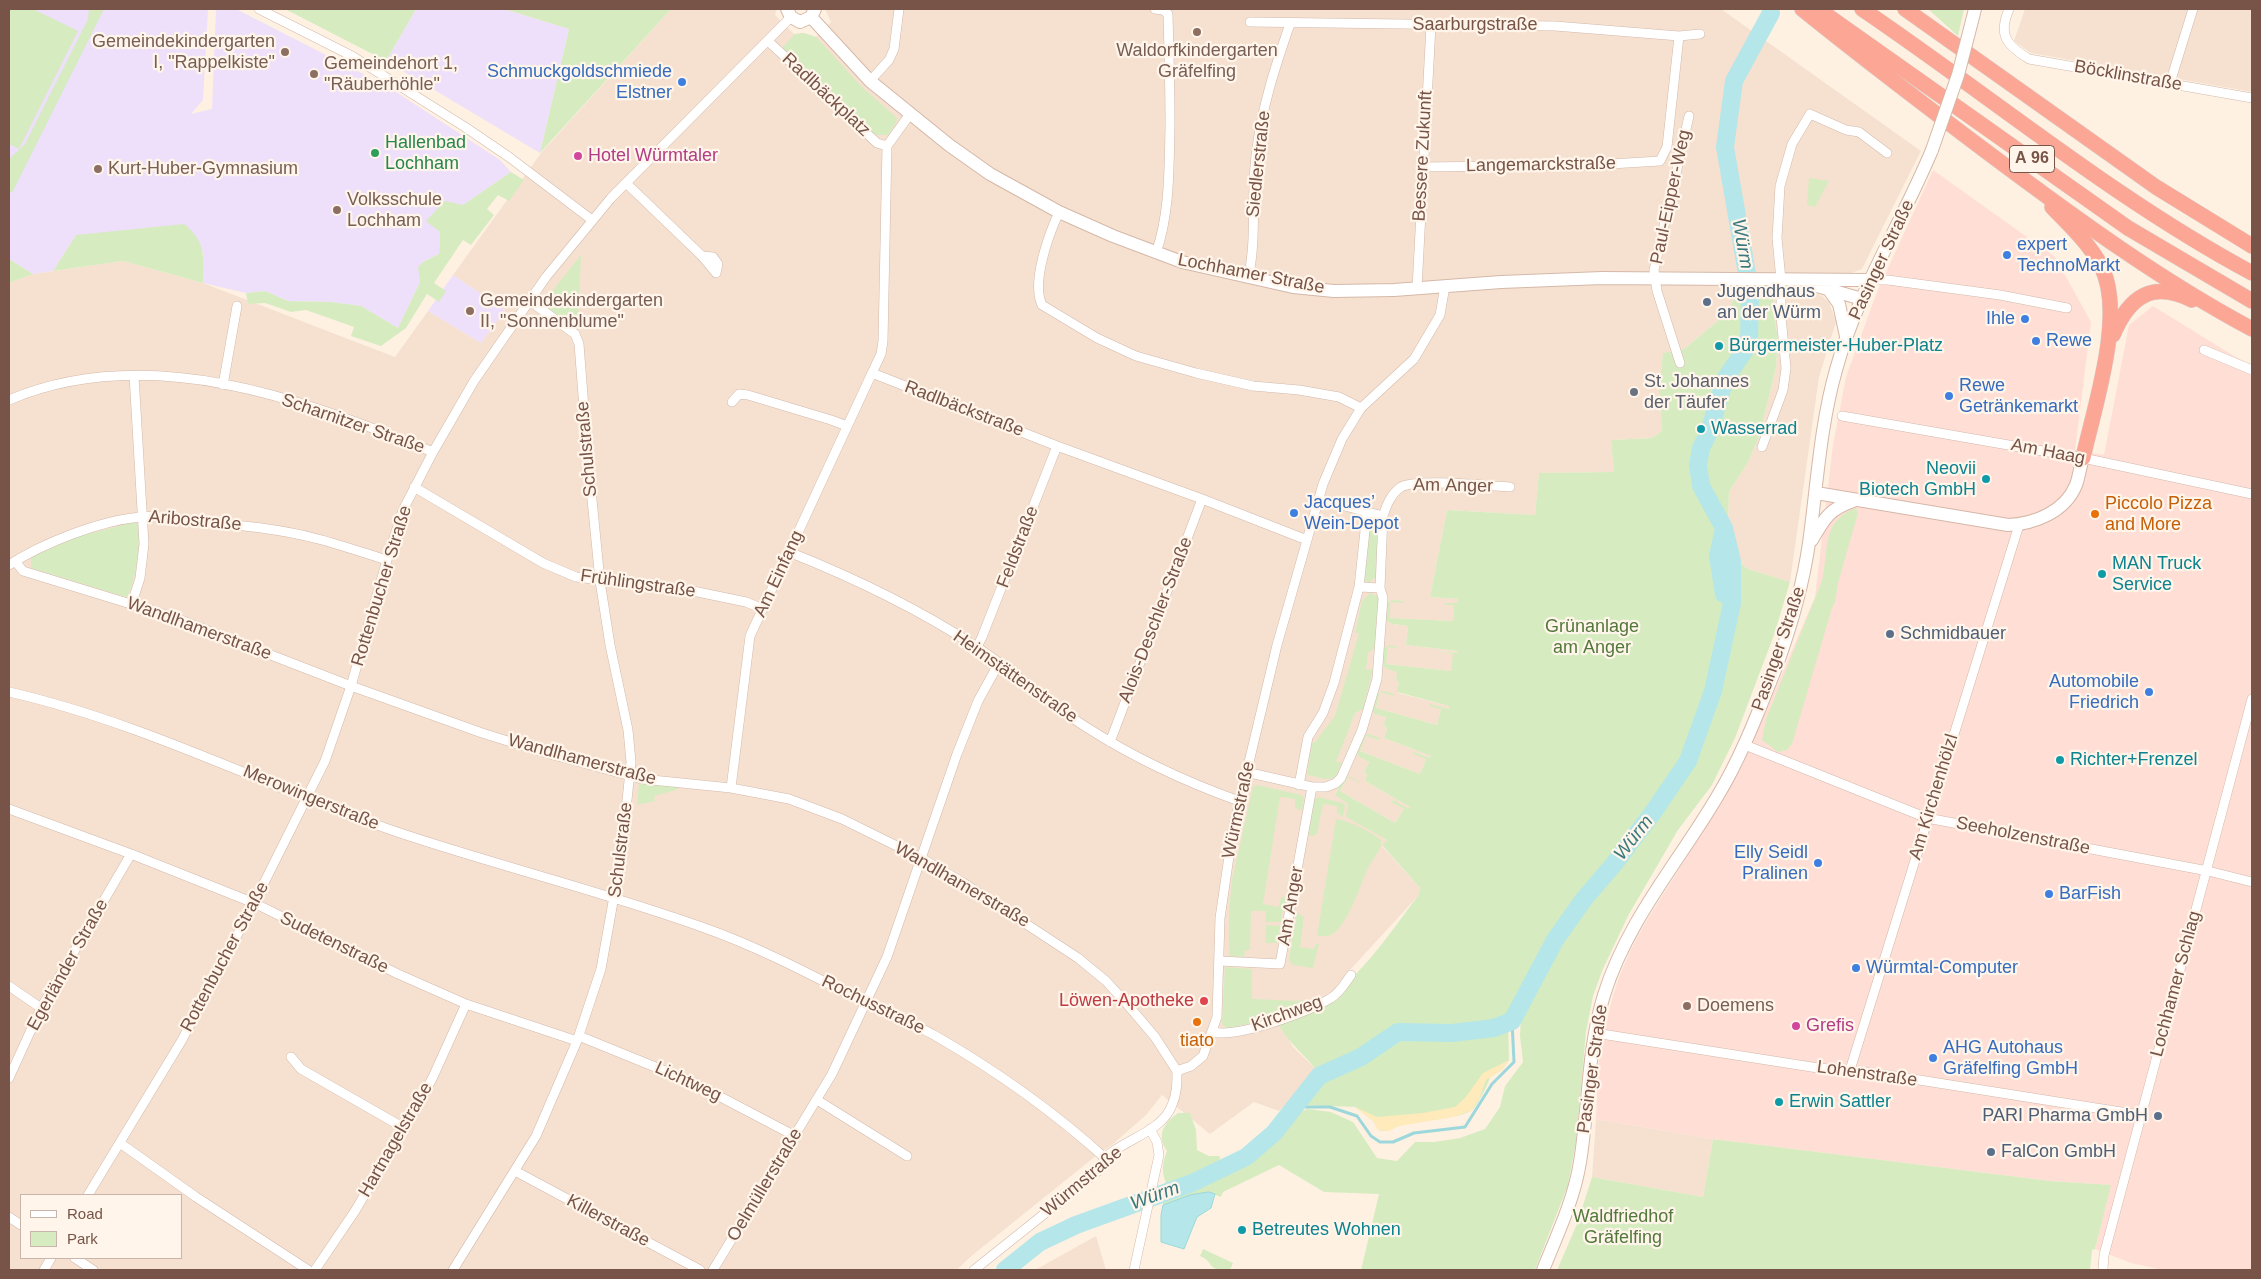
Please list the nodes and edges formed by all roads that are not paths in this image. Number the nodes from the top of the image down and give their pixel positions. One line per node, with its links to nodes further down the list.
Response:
1 (259, 9): 33 (street)
2 (899, 9): 21 (street)
3 (1155, 9): 35 (street)
4 (1802, 9): 31 (highway)
5 (1818, 9): 48 (highway, A 96)
6 (1862, 9): 37 (highway, A 96)
7 (1905, 9): 20 (highway)
8 (1920, 9): 20 (highway)
9 (2008, 9): 22 (street, Böcklinstraße)
10 (2193, 9): 22 (street)
11 (789, 13): 12 (main road); 19 (street, Rottenbucher Straße)
12 (813, 13): 21 (main road, Lochhamer Straße)
13 (1973, 15): 42 (main road, Pasinger Straße, bridge)
14 (1250, 22): 15 (street, Saarburgstraße)
15 (1290, 24): 16 (street, Saarburgstraße); 38 (street, Siedlerstraße)
16 (1431, 25): 18 (street, Saarburgstraße); 29 (street, Bessere Zukunft)
17 (1700, 34): 18 (street, Saarburgstraße)
18 (1679, 36): 28 (street, Paul-Eipper-Weg)
19 (768, 41): 26 (street, Radlbäckplatz); 30 (street, Rottenbucher Straße)
20 (1957, 45): 34 (highway)
21 (870, 81): 24 (main road, Lochhamer Straße)
22 (2170, 83): 23 (street, Böcklinstraße)
23 (2252, 98)
24 (910, 114): 26 (street); 32 (main road, Lochhamer Straße)
25 (1689, 116): 39 (street, Paul-Eipper-Weg)
26 (887, 146): 58 (street)
27 (1887, 153): 40 (street)
28 (1660, 161): 29 (street, Langemarckstraße)
29 (1422, 167): 44 (street, Bessere Zukunft)
30 (626, 184): 33 (street, Rottenbucher Straße); 36 (street)
31 (2032, 185): 51 (highway); 54 (highway)
32 (1058, 212): 35 (main road, Lochhamer Straße); 63 (street)
33 (592, 220): 47 (street, Rottenbucher Straße)
34 (2252, 246)
35 (1156, 254): 38 (main road, Lochhamer Straße)
36 (702, 256)
37 (2252, 273)
38 (1248, 278): 44 (main road, Lochhamer Straße)
39 (1655, 278): 40 (main road, Lochhamer Straße); 43 (main road, Lochhamer Straße); 56 (street)
40 (1781, 280): 41 (main road, Lochhamer Straße); 67 (street)
41 (1798, 280): 42 (main road, Lochhamer Straße); 45 (main road, Lochhamer Straße)
42 (1871, 280): 46 (main road, Pasinger Straße); 50 (street)
43 (1445, 286): 44 (main road, Lochhamer Straße); 63 (street, Würmstraße)
44 (1417, 288)
45 (1829, 290): 46 (main road, Lochhamer Straße); 53 (main road)
46 (1862, 299): 53 (main road, Pasinger Straße)
47 (530, 301): 68 (street, Rottenbucher Straße); 86 (street, Schulstraße)
48 (2252, 301)
49 (237, 306): 60 (street)
50 (2067, 308)
51 (2228, 316): 52 (highway); 54 (highway)
52 (2252, 329)
53 (1846, 338): 72 (main road, Pasinger Straße)
54 (2107, 348): 69 (highway)
55 (2204, 350): 57 (street)
56 (1680, 363)
57 (2252, 370)
58 (872, 373): 65 (street, Am Einfang); 66 (street, Radlbäckstraße)
59 (134, 376): 60 (street, Scharnitzer Straße); 61 (street, Scharnitzer Straße); 78 (street)
60 (223, 385): 68 (street, Scharnitzer Straße)
61 (9, 400)
62 (732, 402): 65 (street)
63 (1361, 408): 75 (street, Würmstraße)
64 (1842, 416): 69 (street, Am Haag)
65 (847, 426): 83 (street, Am Einfang)
66 (1058, 446): 74 (street, Radlbäckstraße); 91 (street, Feldstraße)
67 (1762, 447)
68 (433, 452): 71 (street, Rottenbucher Straße)
69 (2083, 458): 73 (street, Am Haag); 80 (main road)
70 (1510, 486): 79 (street, Am Anger)
71 (414, 488): 84 (street, Rottenbucher Straße); 86 (street, Frühlingstraße)
72 (1816, 493): 76 (main road); 82 (main road, Pasinger Straße)
73 (2252, 494)
74 (1202, 499): 81 (street, Radlbäckstraße); 96 (street, Alois-Deschler-Straße)
75 (1318, 499): 77 (street); 81 (street, Würmstraße)
76 (1856, 500): 80 (main road); 82 (main road)
77 (1367, 512): 79 (street); 87 (street)
78 (142, 516): 84 (street, Aribostraße); 85 (street, Aribostraße); 89 (street)
79 (1383, 516): 88 (street, Am Anger)
80 (2019, 525): 106 (street, Am Kirchenhölzl)
81 (1307, 540): 98 (street, Würmstraße)
82 (1808, 547): 97 (main road, Pasinger Straße)
83 (789, 552): 90 (street, Am Einfang); 91 (street, Heimstättenstraße)
84 (387, 560): 93 (street, Rottenbucher Straße)
85 (12, 563): 89 (street, Wandlhamerstraße)
86 (600, 581): 90 (street, Frühlingstraße); 99 (street, Schulstraße)
87 (1359, 586): 88 (street); 100 (street)
88 (1380, 588): 101 (street, Am Anger)
89 (132, 603): 93 (street, Wandlhamerstraße)
90 (763, 609): 102 (street, Am Einfang)
91 (976, 647): 92 (street, Heimstättenstraße)
92 (999, 663): 96 (street, Heimstättenstraße); 108 (street)
93 (352, 686): 99 (street, Wandlhamerstraße); 103 (street, Rottenbucher Straße)
94 (9, 692): 103 (street, Merowingerstraße)
95 (2252, 699): 109 (street, Lochhamer Schlag)
96 (1110, 742): 104 (street, Heimstättenstraße)
97 (1745, 745): 106 (street, Seeholzenstraße); 120 (main road, Pasinger Straße)
98 (1246, 772): 100 (street, Am Anger); 104 (street, Würmstraße)
99 (630, 775): 102 (street, Wandlhamerstraße); 111 (street, Schulstraße)
100 (1299, 785): 101 (street, Am Anger)
101 (1312, 787): 113 (street, Am Anger)
102 (731, 788): 108 (street, Wandlhamerstraße)
103 (306, 798): 111 (street, Merowingerstraße); 112 (street, Rottenbucher Straße)
104 (1239, 801): 113 (street, Würmstraße)
105 (9, 809): 107 (street, Sudetenstraße)
106 (1927, 818): 109 (street, Seeholzenstraße); 123 (street, Am Kirchenhölzl)
107 (131, 854): 112 (street, Sudetenstraße); 118 (street, Egerländer Straße)
108 (921, 858): 116 (street, Oelmüllerstraße); 124 (street, Wandlhamerstraße)
109 (2208, 871): 110 (street, Seeholzenstraße); 127 (street, Lochhamer Schlag)
110 (2252, 882)
111 (615, 899): 116 (street, Rochusstraße); 121 (street, Schulstraße)
112 (254, 903): 117 (street, Sudetenstraße); 131 (street, Rottenbucher Straße)
113 (1220, 961): 119 (street, Würmstraße)
114 (1351, 975): 119 (street, Kirchweg)
115 (9, 986): 118 (street)
116 (865, 1002): 126 (street, Oelmüllerstraße); 133 (street, Rochusstraße)
117 (466, 1004): 121 (street, Sudetenstraße); 128 (street, Hartnagelstraße)
118 (41, 1008): 125 (street, Egerländer Straße)
119 (1213, 1032): 124 (street, Würmstraße)
120 (1595, 1033): 123 (street, Lohenstraße); 149 (main road, Pasinger Straße)
121 (578, 1039): 130 (street, Lichtweg); 134 (street, Schulstraße)
122 (291, 1057): 128 (street)
123 (1850, 1070): 127 (street, Lohenstraße)
124 (1177, 1071): 129 (street, Würmstraße)
125 (9, 1078)
126 (817, 1100): 130 (street, Oelmüllerstraße); 132 (street)
127 (2140, 1115): 150 (street, Lochhamer Schlag)
128 (404, 1128): 143 (street, Hartnagelstraße)
129 (1150, 1129): 133 (street, Würmstraße); 148 (street)
130 (795, 1136): 146 (street, Oelmüllerstraße)
131 (120, 1143): 135 (street, Rottenbucher Straße); 142 (street)
132 (908, 1156)
133 (1106, 1158): 147 (street, Würmstraße)
134 (515, 1171): 144 (street, Schulstraße); 145 (street, Killerstraße)
135 (89, 1194)
136 (9, 1217): 137 (street)
137 (20, 1224)
138 (50, 1259): 140 (street)
139 (76, 1259): 141 (street)
140 (44, 1270)
141 (93, 1270)
142 (308, 1270)
143 (315, 1270)
144 (454, 1270)
145 (700, 1270)
146 (713, 1270)
147 (974, 1270)
148 (1134, 1270)
149 (1543, 1270)
150 (2103, 1270)

